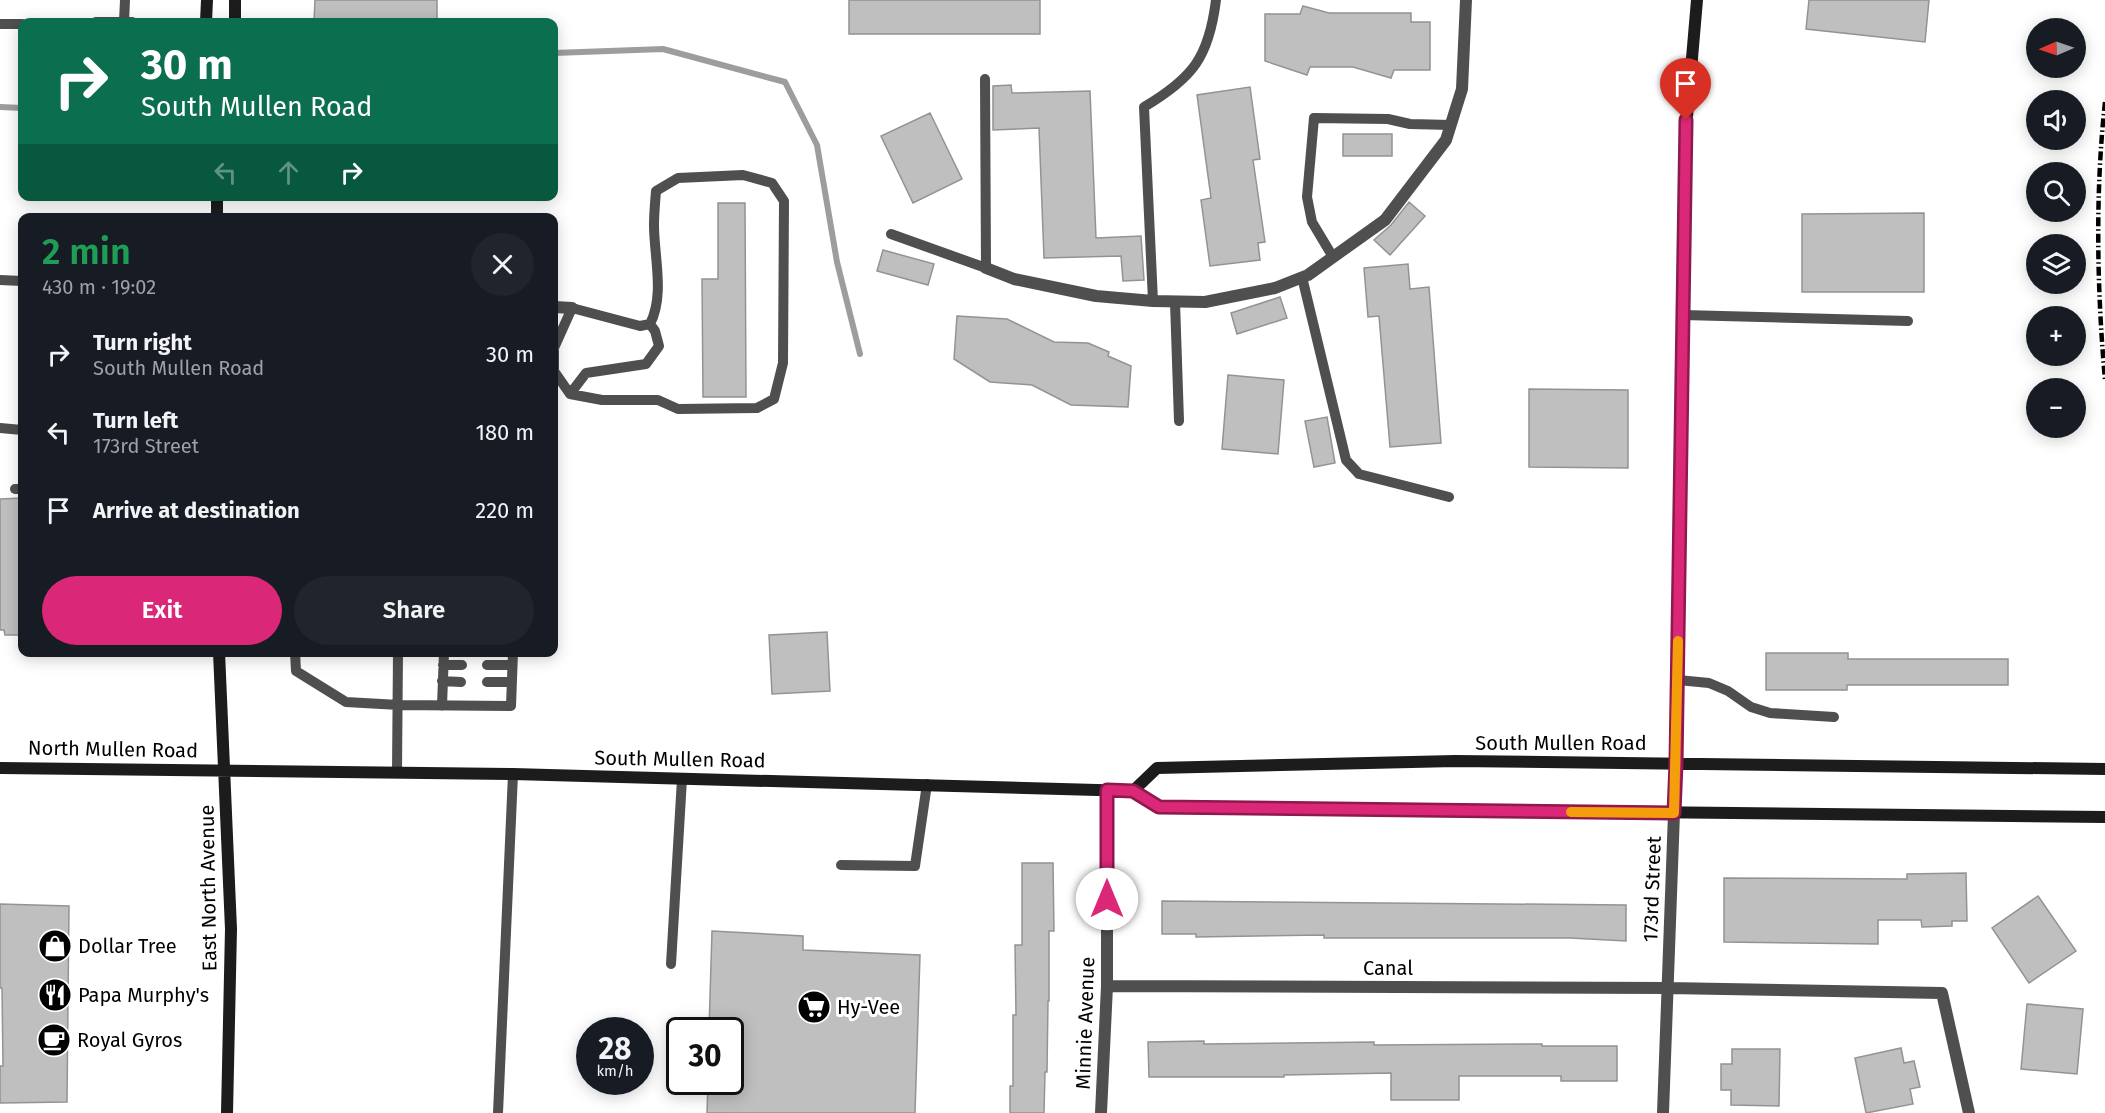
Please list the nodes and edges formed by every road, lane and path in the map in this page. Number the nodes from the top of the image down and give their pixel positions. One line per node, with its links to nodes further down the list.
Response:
1 (125, 0): 8 (lane)
2 (207, 0): 9 (street)
3 (230, 0): 10 (street)
4 (235, 0): 11 (street)
5 (1216, 0): 22 (lane)
6 (1466, 0): 15 (street)
7 (1697, 0): 26 (street, 173rd Street)
8 (124, 18)
9 (206, 18)
10 (234, 18)
11 (235, 18)
12 (0, 24): 13 (lane)
13 (18, 24)
14 (985, 79): 18 (lane)
15 (1450, 125): 17 (street); 17 (lane)
16 (891, 234): 18 (lane)
17 (1333, 257): 19 (street)
18 (986, 268): 22 (street)
19 (1302, 277): 23 (street); 35 (lane)
20 (0, 280): 21 (lane)
21 (18, 280)
22 (1153, 302): 23 (street)
23 (1175, 302): 32 (lane)
24 (558, 308): 25 (street)
25 (573, 308): 28 (lane); 29 (lane)
26 (1683, 315): 27 (lane); 45 (street, 173rd Street)
27 (1908, 321)
28 (650, 324): 31 (lane); 31 (lane)
29 (558, 340)
30 (558, 376): 31 (lane)
31 (570, 393)
32 (1179, 421)
33 (0, 428): 34 (lane)
34 (18, 430)
35 (1449, 497)
36 (219, 657): 56 (street, East North Avenue)
37 (295, 657): 50 (lane)
38 (398, 657): 50 (lane)
39 (444, 657): 41 (lane)
40 (513, 657): 44 (lane)
41 (443, 664): 42 (lane); 46 (lane)
42 (462, 665)
43 (487, 665): 44 (lane)
44 (512, 665): 49 (lane)
45 (1678, 680): 52 (lane); 53 (street, 173rd Street)
46 (442, 681): 47 (lane); 51 (lane)
47 (461, 681)
48 (487, 682): 49 (lane)
49 (512, 682): 51 (lane)
50 (399, 705): 51 (lane); 57 (lane)
51 (442, 706)
52 (1834, 717)
53 (1676, 763): 55 (street, South Mullen Road); 62 (street, South Mullen Road); 63 (street, 173rd Street)
54 (0, 768): 56 (street, North Mullen Road)
55 (2105, 769)
56 (225, 770): 57 (street, South Mullen Road); 69 (street, East North Avenue)
57 (397, 772): 58 (street, South Mullen Road)
58 (513, 774): 59 (street, South Mullen Road); 70 (lane)
59 (682, 779): 60 (street, South Mullen Road); 66 (lane)
60 (927, 784): 61 (street, South Mullen Road); 65 (lane)
61 (1107, 790): 62 (street, South Mullen Road); 67 (street, Minnie Avenue)
62 (1133, 791): 63 (street, South Mullen Road)
63 (1674, 813): 64 (street, South Mullen Road); 68 (street, 173rd Street)
64 (2105, 817)
65 (841, 865)
66 (671, 963)
67 (1107, 986): 68 (street, Canal); 71 (street, Minnie Avenue)
68 (1668, 988): 72 (street, 173rd Street); 73 (street)
69 (227, 1113)
70 (498, 1113)
71 (1101, 1113)
72 (1663, 1113)
73 (1969, 1113)

